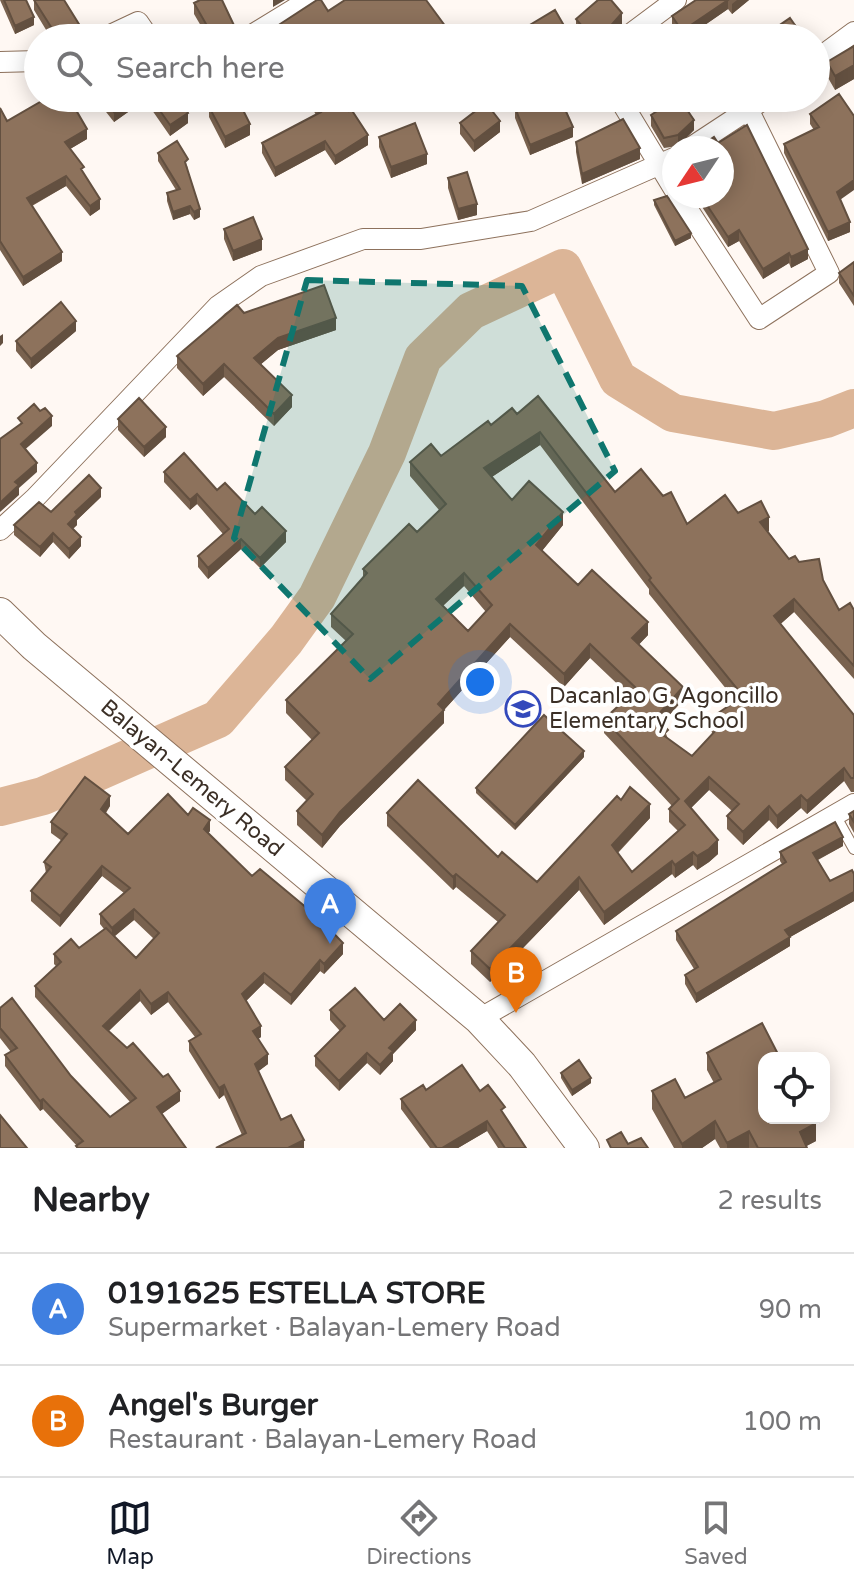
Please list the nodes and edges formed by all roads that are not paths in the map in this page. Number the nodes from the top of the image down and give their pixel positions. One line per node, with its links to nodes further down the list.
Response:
1 (309, 0): 3 (street)
2 (676, 0): 4 (street)
3 (270, 24)
4 (644, 24)
5 (854, 32): 6 (street)
6 (830, 50)
7 (24, 61): 8 (street)
8 (0, 62)
9 (630, 112): 13 (street)
10 (747, 112): 12 (street)
11 (749, 112): 15 (street)
12 (709, 136)
13 (662, 155)
14 (662, 164): 16 (street)
15 (687, 208)
16 (0, 530)
17 (0, 613): 21 (main road, Balayan-Lemery Road)
18 (854, 804): 19 (street)
19 (835, 815): 20 (lane); 21 (street)
20 (854, 849)
21 (479, 1019): 22 (main road, Balayan-Lemery Road)
22 (584, 1148)

